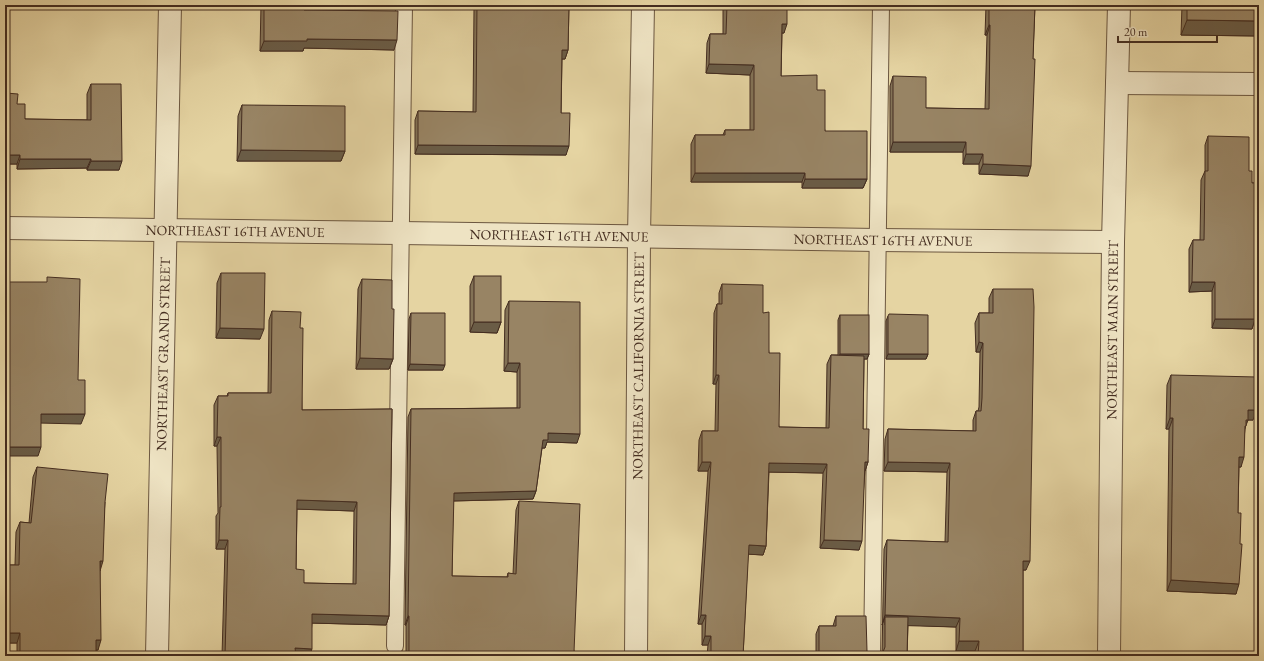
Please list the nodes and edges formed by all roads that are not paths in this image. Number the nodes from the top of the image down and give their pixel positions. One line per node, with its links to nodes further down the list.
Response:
1 (170, 5): 9 (street, NORTHEAST GRAND STREET)
2 (404, 5): 10 (lane)
3 (643, 5): 11 (street, NORTHEAST CALIFORNIA STREET)
4 (881, 5): 12 (lane)
5 (1119, 5): 6 (street, NORTHEAST MAIN STREET)
6 (1117, 83): 7 (street); 13 (street, NORTHEAST MAIN STREET)
7 (1259, 84)
8 (5, 228): 9 (street, NORTHEAST 16TH AVENUE)
9 (166, 231): 10 (street, NORTHEAST 16TH AVENUE); 15 (street, NORTHEAST GRAND STREET)
10 (400, 233): 11 (street, NORTHEAST 16TH AVENUE); 14 (lane)
11 (639, 237): 12 (street, NORTHEAST 16TH AVENUE); 16 (street, NORTHEAST CALIFORNIA STREET)
12 (877, 240): 13 (street, NORTHEAST 16TH AVENUE); 17 (lane)
13 (1114, 242): 18 (street, NORTHEAST MAIN STREET)
14 (395, 646)
15 (157, 656)
16 (636, 656)
17 (872, 656)
18 (1109, 656)

